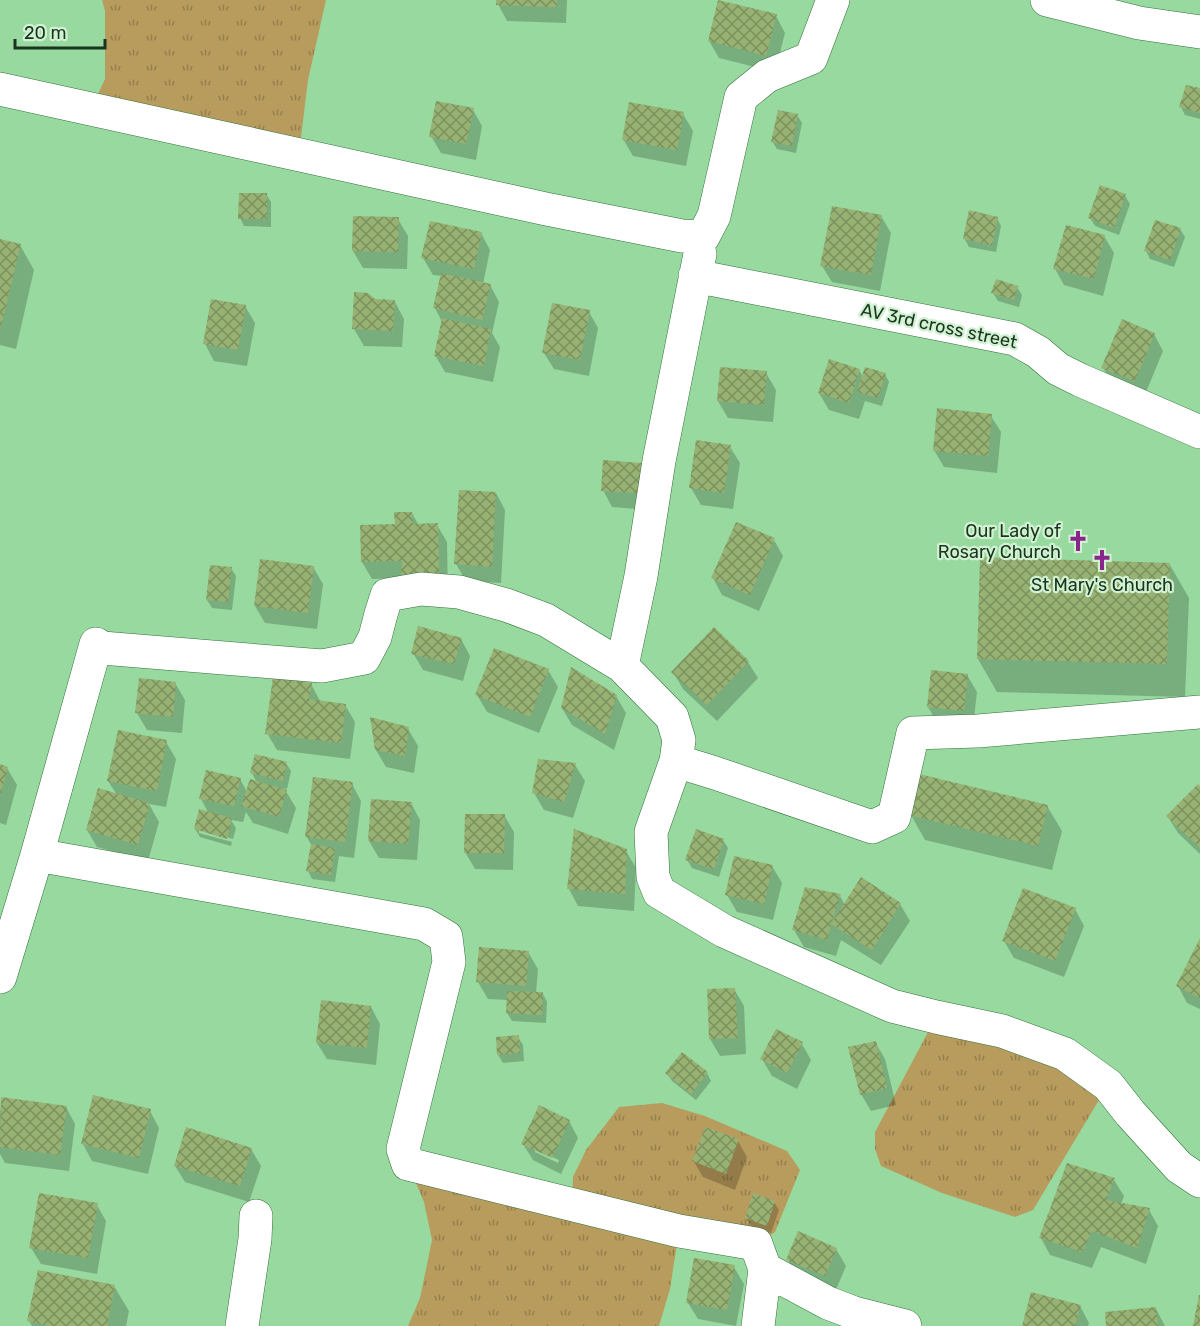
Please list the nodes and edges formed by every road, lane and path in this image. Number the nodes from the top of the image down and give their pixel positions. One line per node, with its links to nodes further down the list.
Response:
1 (832, 0): 5 (street)
2 (1047, 0): 3 (street)
3 (1200, 32)
4 (0, 89): 5 (street)
5 (703, 237): 6 (street)
6 (695, 276): 7 (street, AV 3rd cross street); 8 (street)
7 (1200, 432)
8 (622, 666): 10 (street); 11 (street)
9 (1200, 712): 10 (street)
10 (676, 762): 13 (street)
11 (37, 855): 12 (street); 15 (street)
12 (0, 976)
13 (1200, 1181)
14 (256, 1216): 16 (street)
15 (765, 1269): 17 (street); 18 (street)
16 (242, 1326)
17 (758, 1326)
18 (905, 1326)

